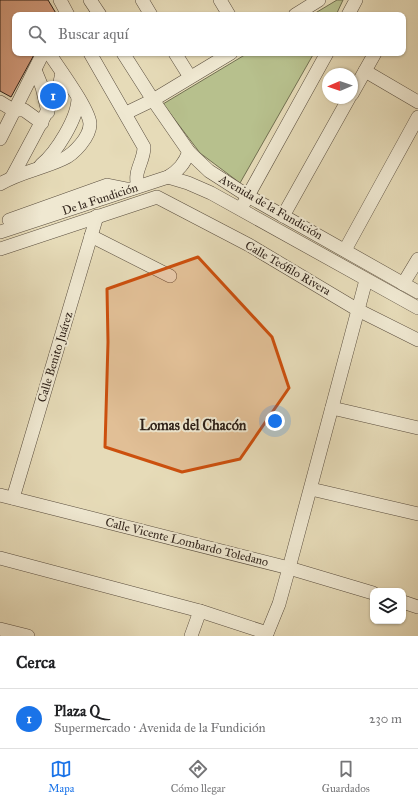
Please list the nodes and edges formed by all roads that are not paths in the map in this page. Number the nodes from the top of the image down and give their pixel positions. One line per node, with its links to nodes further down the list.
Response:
1 (60, 0): 8 (street)
2 (90, 0): 9 (street)
3 (142, 0): 10 (street)
4 (220, 0): 11 (street)
5 (319, 0): 7 (street)
6 (356, 0): 13 (street)
7 (306, 4): 12 (street)
8 (66, 12)
9 (98, 12)
10 (149, 12)
11 (226, 12)
12 (298, 12)
13 (350, 12)
14 (42, 56): 22 (street)
15 (51, 56): 24 (street)
16 (92, 56): 33 (street)
17 (125, 56): 28 (street, Avenida de la Fundición)
18 (177, 56): 25 (street)
19 (226, 56): 25 (street)
20 (325, 56): 43 (street)
21 (373, 56): 23 (street)
22 (35, 70): 32 (street); 34 (street)
23 (365, 71): 26 (street); 30 (street)
24 (62, 73): 27 (street); 34 (street)
25 (190, 77): 28 (street)
26 (358, 83)
27 (78, 98): 38 (street); 38 (street)
28 (152, 100): 33 (street); 37 (street, Avenida de la Fundición)
29 (0, 102): 32 (street)
30 (418, 102)
31 (347, 104): 46 (street)
32 (13, 110): 34 (street); 36 (street)
33 (126, 113): 42 (street)
34 (45, 117): 39 (street)
35 (418, 117): 51 (street)
36 (0, 139)
37 (189, 152): 40 (street, De la Fundición); 43 (street, Avenida de la Fundición)
38 (36, 168): 39 (street)
39 (12, 177): 41 (street)
40 (168, 177): 42 (street, De la Fundición); 44 (street, Avenida de la Fundición)
41 (0, 184)
42 (133, 188): 47 (street); 48 (street, De la Fundición)
43 (248, 196): 44 (street); 46 (street, Avenida de la Fundición)
44 (240, 210): 54 (street, Avenida de la Fundición)
45 (97, 216): 49 (street, Calle Benito Juárez); 50 (street); 58 (street, Calle Teófilo Rivera)
46 (283, 216): 51 (street, Avenida de la Fundición)
47 (0, 223)
48 (0, 232)
49 (91, 236): 53 (street); 64 (street, Calle Benito Juárez)
50 (0, 249)
51 (345, 250): 55 (street, Avenida de la Fundición)
52 (418, 259): 55 (street)
53 (170, 276)
54 (366, 280): 57 (street, Avenida de la Fundición); 58 (street)
55 (404, 284): 56 (street, Avenida de la Fundición)
56 (418, 292)
57 (418, 308)
58 (358, 310): 59 (street, Calle Teófilo Rivera); 60 (street)
59 (418, 340)
60 (332, 408): 61 (street); 62 (street)
61 (418, 428)
62 (311, 489): 65 (street); 67 (street)
63 (0, 495): 64 (street, Calle Vicente Lombardo Toledano)
64 (13, 498): 67 (street, Calle Vicente Lombardo Toledano)
65 (418, 514)
66 (0, 558): 71 (street)
67 (289, 568): 68 (street, Calle Vicente Lombardo Toledano); 73 (street)
68 (370, 592)
69 (406, 603): 70 (street)
70 (418, 607)
71 (200, 612): 73 (street); 75 (street)
72 (0, 629): 74 (street)
73 (266, 635)
74 (28, 636)
75 (191, 636)

